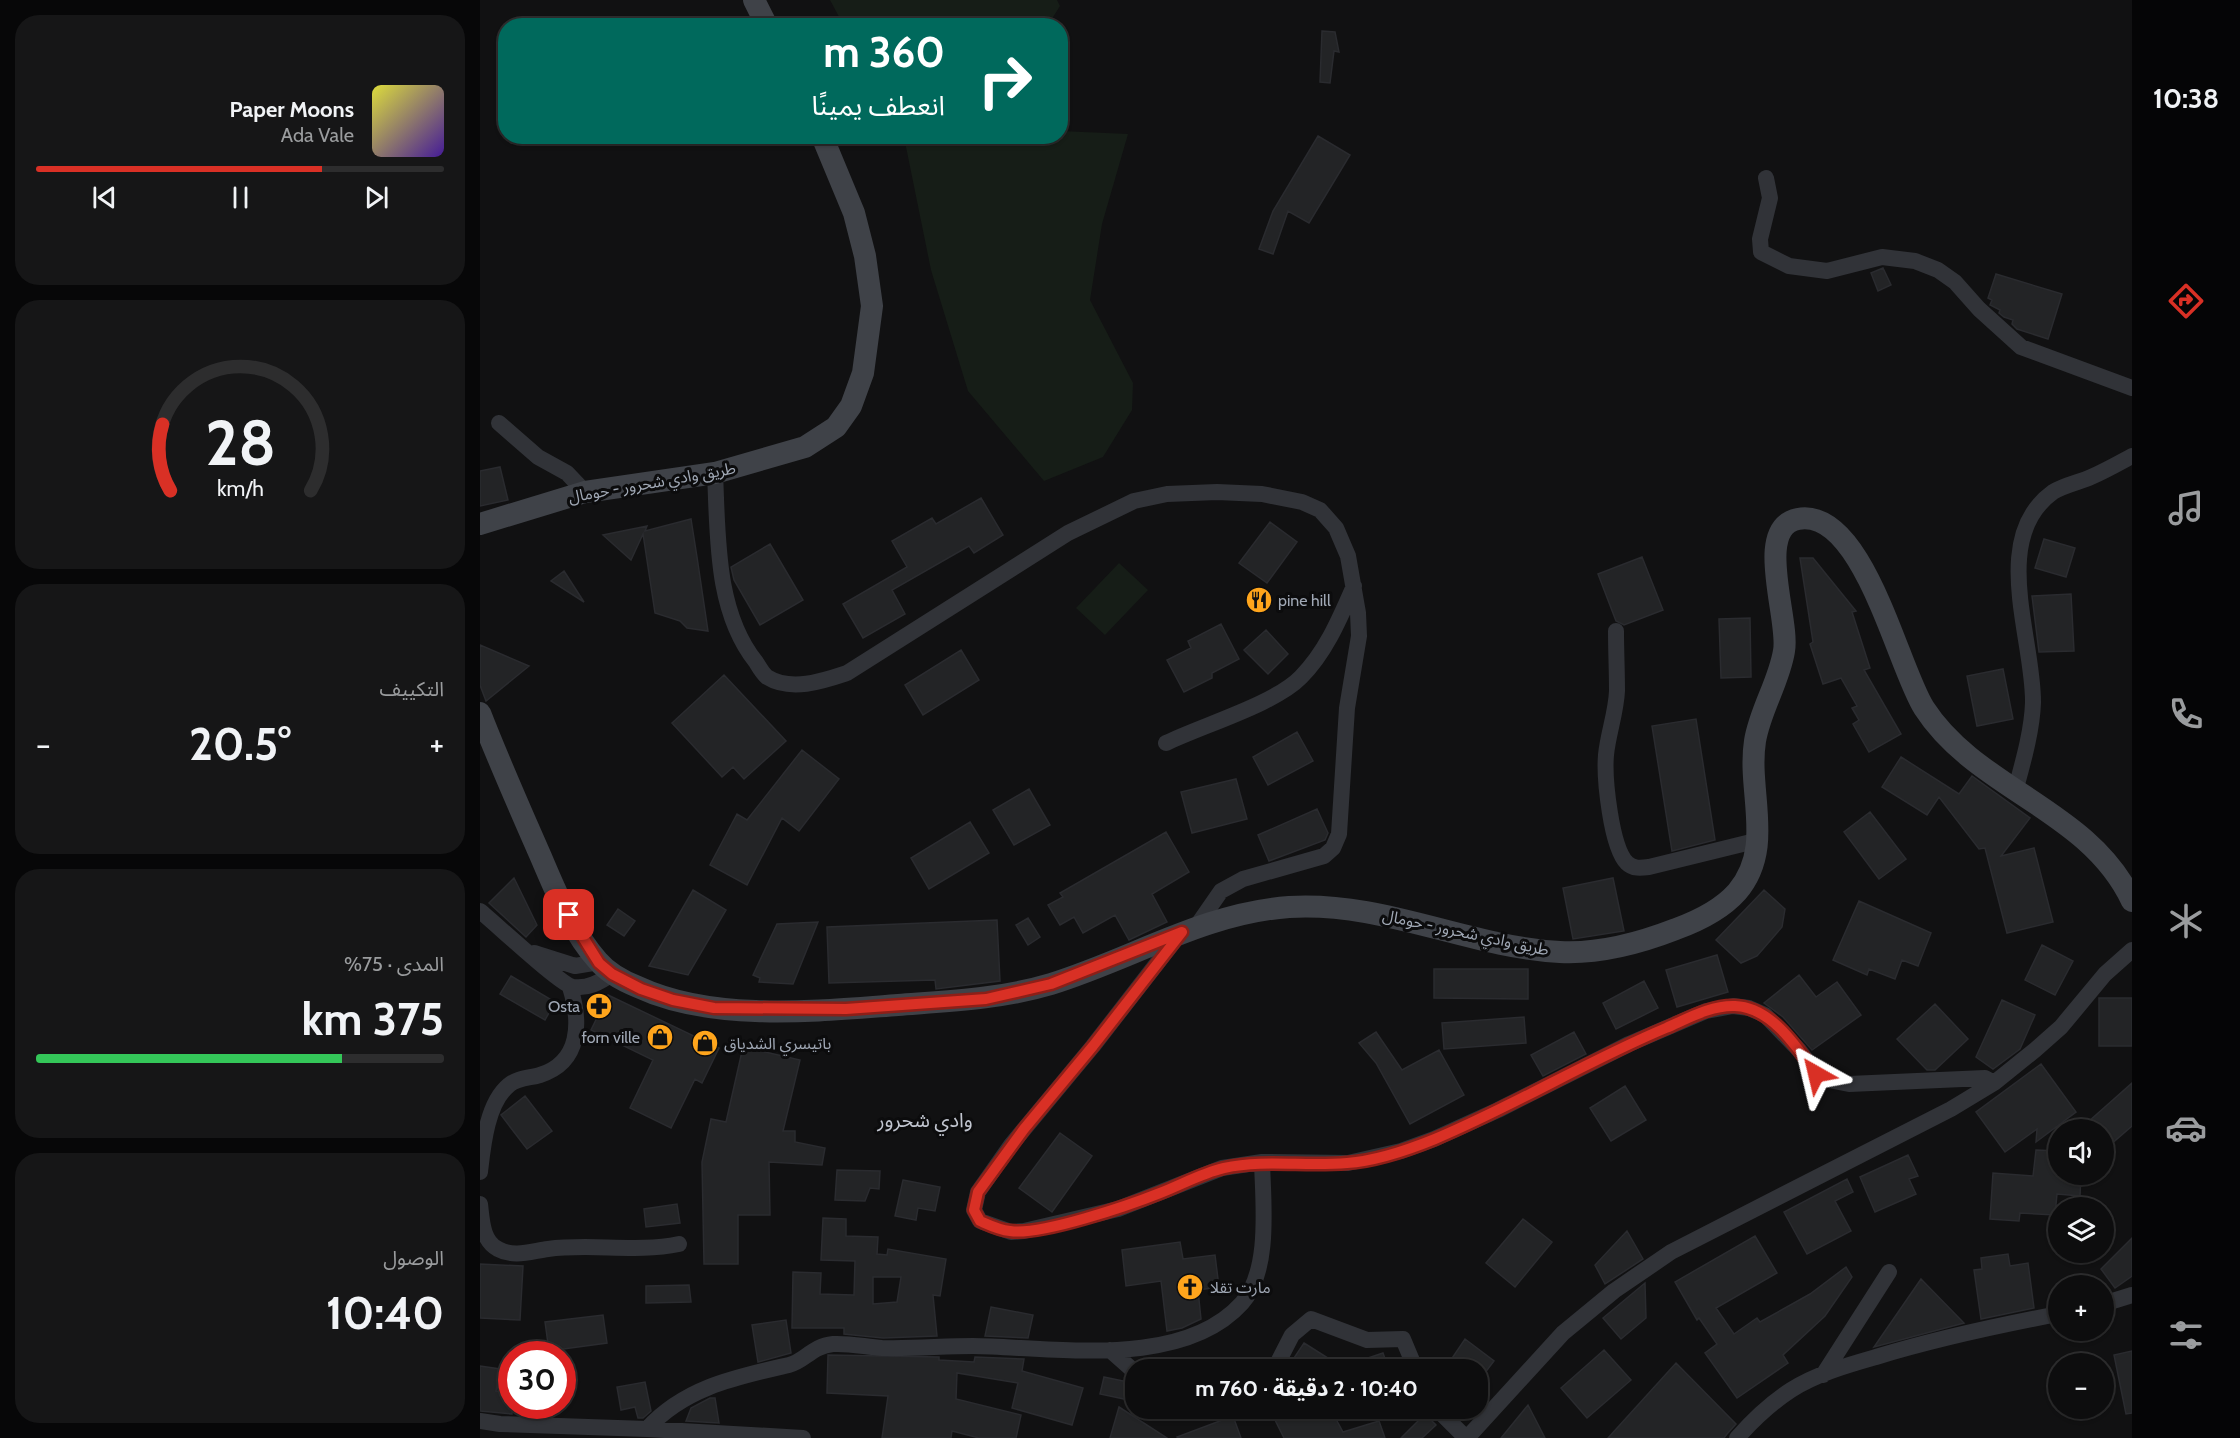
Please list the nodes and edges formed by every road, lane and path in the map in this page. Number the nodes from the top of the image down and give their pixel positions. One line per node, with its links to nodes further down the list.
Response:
1 (754, 0): 2 (main road)
2 (763, 18)
3 (825, 144): 8 (main road, طريق وادي شحرور - حومال)
4 (1766, 178): 5 (street)
5 (2132, 388)
6 (499, 423): 9 (street)
7 (2132, 456): 15 (street)
8 (716, 473): 9 (main road, طريق وادي شحرور - حومال); 11 (street)
9 (585, 492): 10 (main road, طريق وادي شحرور - حومال)
10 (480, 524)
11 (1354, 586): 14 (street); 19 (street)
12 (1616, 631): 16 (street)
13 (480, 713): 22 (main road)
14 (1166, 743)
15 (2016, 788): 16 (main road, طريق وادي شحرور - حومال); 17 (main road, طريق وادي شحرور - حومال)
16 (1759, 840): 19 (main road, طريق وادي شحرور - حومال)
17 (2132, 901)
18 (480, 911): 21 (street)
19 (1189, 929): 22 (main road, طريق وادي شحرور - حومال); 25 (street)
20 (2132, 950): 24 (street)
21 (530, 952): 22 (street); 23 (street)
22 (605, 968): 23 (street)
23 (570, 987): 26 (street)
24 (1994, 1083): 25 (street); 42 (street)
25 (1262, 1162): 33 (street)
26 (480, 1172)
27 (480, 1204): 28 (street)
28 (679, 1244)
29 (1889, 1272): 37 (street)
30 (2132, 1295): 31 (street)
31 (2114, 1301)
32 (2048, 1316): 37 (street)
33 (1110, 1350): 36 (street); 40 (street)
34 (1280, 1359): 35 (street)
35 (1411, 1359)
36 (1125, 1363)
37 (1823, 1375): 43 (street)
38 (1447, 1419): 42 (street)
39 (480, 1421): 40 (street)
40 (647, 1429): 41 (street)
41 (802, 1438)
42 (1466, 1438)
43 (1737, 1438)

